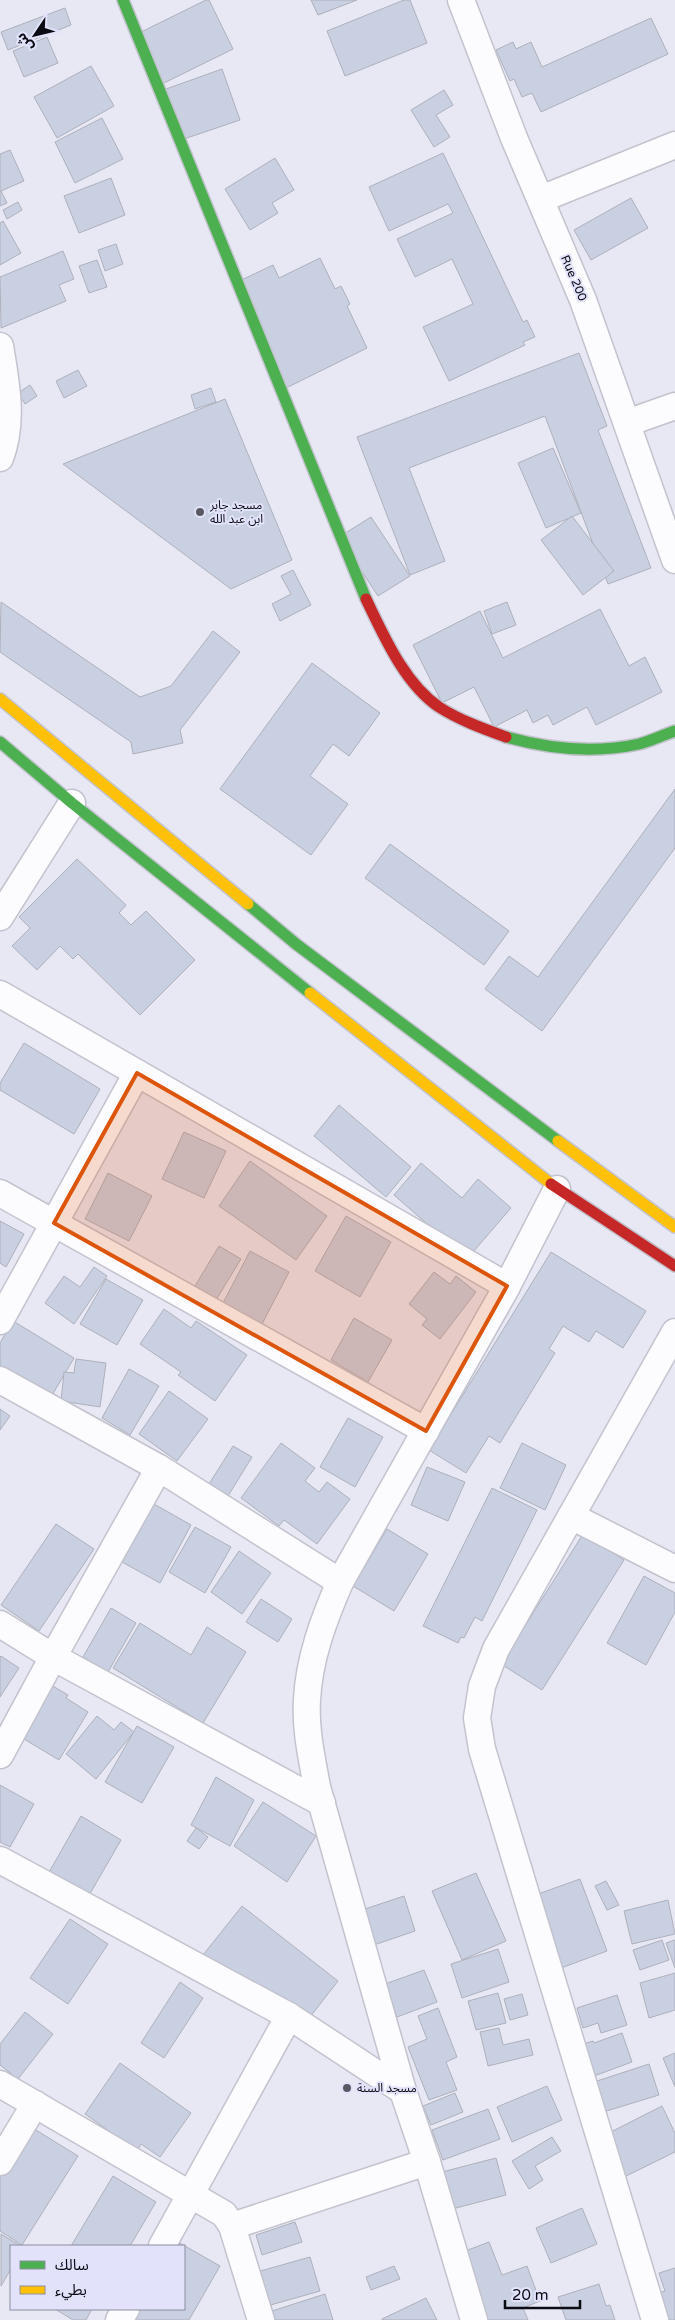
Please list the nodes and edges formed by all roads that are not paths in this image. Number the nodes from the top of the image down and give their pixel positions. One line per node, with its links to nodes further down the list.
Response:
1 (123, 0): 11 (main road)
2 (461, 0): 4 (street, Rue 200)
3 (675, 145): 4 (street)
4 (541, 200): 7 (street, Rue 200)
5 (0, 346): 8 (street)
6 (675, 406): 7 (street)
7 (627, 423): 9 (street, Rue 200)
8 (0, 458)
9 (675, 560)
10 (0, 699): 20 (main road)
11 (675, 732)
12 (0, 742): 13 (main road)
13 (72, 803): 14 (street); 17 (main road)
14 (0, 917)
15 (0, 994): 16 (street)
16 (137, 1073): 19 (street); 22 (street)
17 (557, 1189): 21 (main road); 22 (street)
18 (0, 1193): 19 (street)
19 (54, 1223): 23 (street); 26 (street)
20 (675, 1227)
21 (675, 1266)
22 (507, 1286): 26 (street)
23 (0, 1321)
24 (675, 1332): 28 (street)
25 (0, 1380): 27 (street)
26 (426, 1431): 30 (street)
27 (159, 1468): 30 (street); 32 (street)
28 (571, 1516): 29 (street); 47 (street)
29 (675, 1569)
30 (340, 1582): 34 (street)
31 (0, 1624): 32 (street)
32 (53, 1657): 33 (street); 34 (street)
33 (0, 1755)
34 (322, 1802): 38 (street)
35 (0, 1860): 36 (street)
36 (289, 2016): 38 (street); 42 (street)
37 (0, 2084): 39 (street)
38 (403, 2091): 41 (street)
39 (35, 2104): 40 (street); 42 (street)
40 (0, 2162)
41 (427, 2162): 43 (street); 46 (street)
42 (192, 2195): 43 (street); 44 (street)
43 (232, 2226): 45 (street)
44 (163, 2245)
45 (261, 2320)
46 (474, 2320)
47 (655, 2320)

